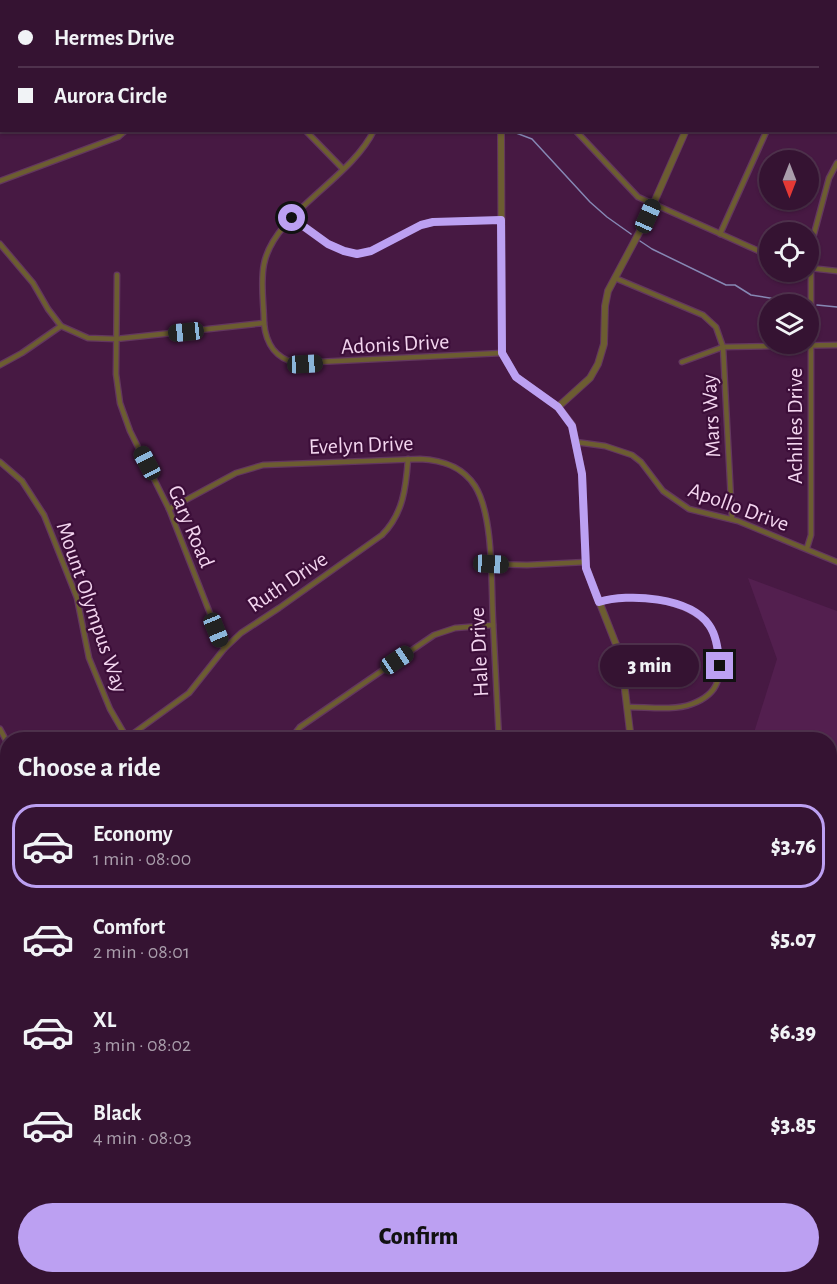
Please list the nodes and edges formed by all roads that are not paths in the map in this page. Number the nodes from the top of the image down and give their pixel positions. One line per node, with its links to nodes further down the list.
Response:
1 (124, 132): 10 (street)
2 (307, 132): 9 (street)
3 (373, 132): 9 (street, Adonis Drive)
4 (501, 132): 13 (street)
5 (576, 132): 11 (street)
6 (685, 132): 11 (street)
7 (766, 132): 15 (street)
8 (837, 163): 14 (street, Achilles Drive)
9 (343, 169): 12 (street, Adonis Drive)
10 (0, 181)
11 (653, 204): 15 (street); 21 (street)
12 (292, 218): 13 (street); 22 (street, Adonis Drive)
13 (501, 220): 29 (street)
14 (817, 222)
15 (720, 234): 17 (street)
16 (0, 244): 23 (street)
17 (759, 251)
18 (819, 269): 19 (street)
19 (837, 271)
20 (117, 275): 24 (street, Gary Road)
21 (615, 278): 28 (street); 33 (street)
22 (264, 323): 24 (street); 29 (street, Adonis Drive)
23 (61, 326): 24 (street); 32 (street)
24 (116, 339): 37 (street, Gary Road)
25 (819, 345): 26 (street)
26 (837, 345)
27 (759, 346): 28 (street)
28 (723, 347): 31 (street); 38 (street, Mars Way)
29 (502, 353): 33 (street)
30 (811, 354): 39 (street, Achilles Drive)
31 (682, 362)
32 (0, 365)
33 (558, 407): 34 (street)
34 (576, 442): 38 (street, Apollo Drive); 40 (street)
35 (408, 459): 37 (street, Evelyn Drive); 42 (street, Evelyn Drive); 45 (street, Ruth Drive)
36 (0, 462): 47 (street, Mount Olympus Way)
37 (169, 509): 45 (street, Gary Road)
38 (732, 519): 39 (street, Apollo Drive)
39 (807, 548): 41 (street, Apollo Drive)
40 (586, 562): 42 (street); 43 (street)
41 (837, 562)
42 (491, 564): 44 (street, Hale Drive)
43 (599, 602): 46 (street); 46 (street)
44 (493, 625): 49 (street); 50 (street, Hale Drive)
45 (224, 649): 48 (street, Ruth Drive)
46 (628, 707): 51 (street)
47 (124, 732)
48 (137, 732)
49 (298, 732)
50 (499, 732)
51 (630, 732)

